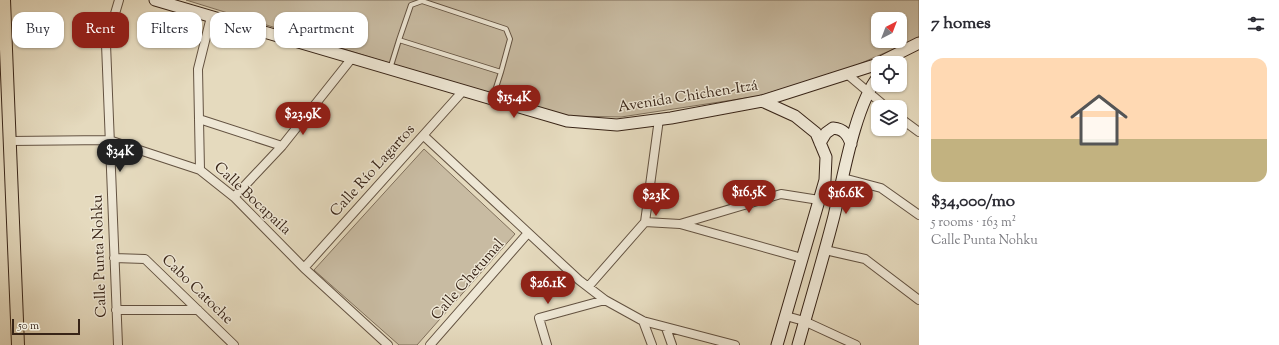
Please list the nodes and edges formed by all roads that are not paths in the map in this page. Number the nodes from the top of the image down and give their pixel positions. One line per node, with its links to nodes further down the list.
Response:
1 (4, 0): 28 (main road)
2 (119, 0): 27 (street, Calle Punta Nohku)
3 (155, 0): 4 (main road, Avenida Chichen-Itzá)
4 (210, 18)
5 (210, 22): 22 (street)
6 (266, 34): 11 (main road, Avenida Chichen-Itzá)
7 (399, 40): 13 (lane); 14 (lane); 14 (lane)
8 (919, 43): 9 (main road, Avenida Chichen-Itzá)
9 (899, 54): 10 (main road, Avenida Chichen-Itzá)
10 (895, 56)
11 (352, 58): 13 (main road, Avenida Chichen-Itzá); 31 (street)
12 (871, 66): 15 (main road, Avenida Chichen-Itzá)
13 (390, 69): 17 (main road, Avenida Chichen-Itzá)
14 (501, 72): 19 (lane)
15 (847, 74): 18 (street); 21 (main road, Avenida Chichen-Itzá)
16 (871, 88): 18 (main road)
17 (462, 92): 19 (main road, Avenida Chichen-Itzá); 26 (street, Calle Río Lagartos)
18 (868, 93): 20 (street); 30 (main road)
19 (492, 100): 23 (main road, Avenida Chichen-Itzá)
20 (877, 100)
21 (762, 101): 23 (main road, Avenida Chichen-Itzá); 29 (main road)
22 (199, 119): 31 (street); 32 (street)
23 (659, 119): 37 (street)
24 (907, 123): 25 (street)
25 (919, 132)
26 (424, 136): 39 (street); 43 (street, Calle Río Lagartos)
27 (109, 140): 28 (street, Calle Bocapaila); 32 (street, Calle Bocapaila); 41 (street, Calle Punta Nohku)
28 (10, 141): 53 (main road)
29 (820, 142): 30 (main road); 35 (main road)
30 (852, 144): 33 (main road)
31 (282, 146): 34 (street)
32 (200, 170): 34 (street, Calle Bocapaila)
33 (843, 178): 36 (street); 40 (main road)
34 (234, 198): 43 (street, Calle Bocapaila)
35 (819, 200): 38 (street); 42 (main road)
36 (919, 215)
37 (645, 222): 38 (street); 44 (street)
38 (680, 224): 42 (street)
39 (528, 233): 44 (street); 57 (street, Calle Chetumal)
40 (825, 250): 46 (street); 51 (main road)
41 (114, 258): 47 (street, Calle Punta Nohku); 48 (street, Cabo Catoche)
42 (802, 258): 49 (main road)
43 (304, 268): 56 (street, Calle Bocapaila)
44 (588, 287): 45 (street)
45 (605, 300): 50 (street); 58 (street)
46 (919, 300)
47 (116, 310): 48 (street); 54 (street, Calle Punta Nohku)
48 (198, 310): 55 (street, Cabo Catoche)
49 (786, 316): 51 (street); 62 (main road)
50 (643, 321): 52 (street); 59 (street)
51 (804, 321): 63 (main road); 64 (street)
52 (666, 328): 60 (street); 61 (street)
53 (18, 345)
54 (118, 345)
55 (234, 345)
56 (388, 345)
57 (430, 345)
58 (547, 345)
59 (652, 345)
60 (672, 345)
61 (735, 345)
62 (777, 345)
63 (798, 345)
64 (856, 345)

